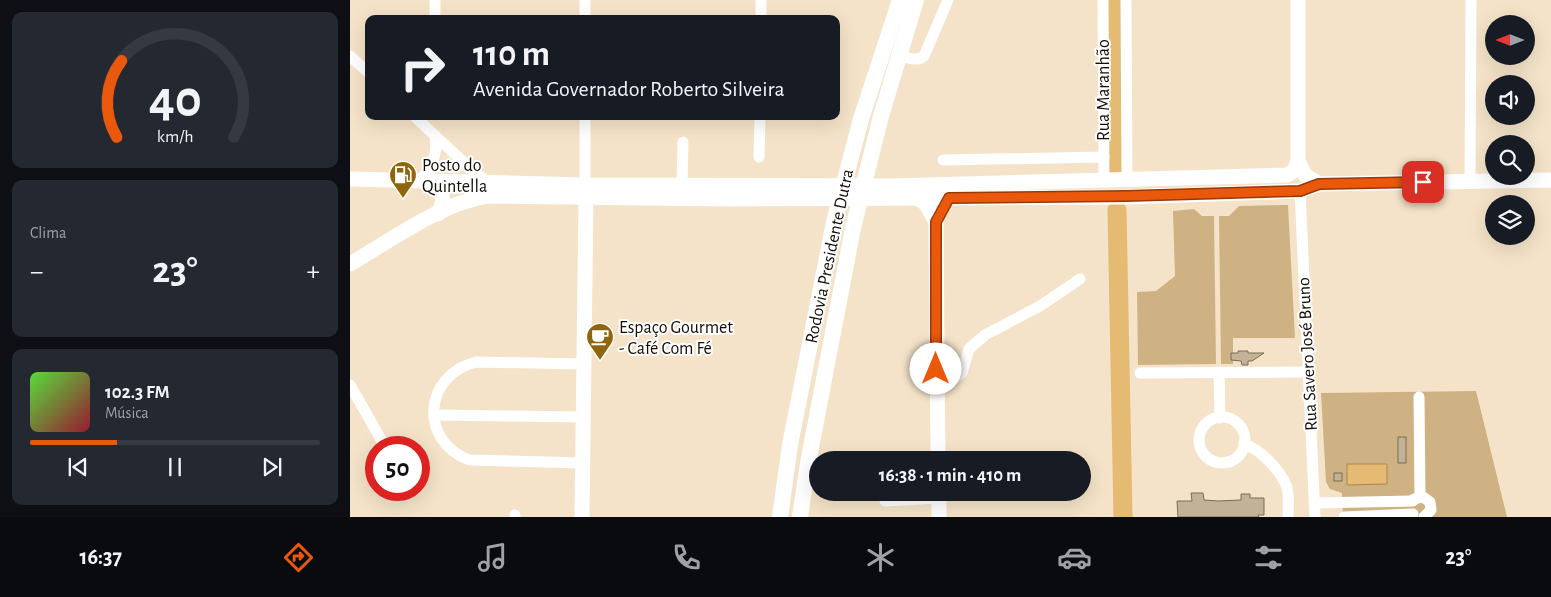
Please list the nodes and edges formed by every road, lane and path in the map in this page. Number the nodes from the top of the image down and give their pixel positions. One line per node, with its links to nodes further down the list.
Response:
1 (435, 0): 11 (street)
2 (585, 0): 12 (street)
3 (761, 0): 13 (street)
4 (900, 0): 65 (highway, Rodovia Presidente Dutra)
5 (916, 0): 14 (highway, Rodovia Presidente Dutra)
6 (948, 0): 14 (street)
7 (1103, 0): 23 (street, Rua Maranhão)
8 (1126, 0): 29 (street, Rua Maranhão)
9 (1298, 0): 25 (main road)
10 (1471, 0): 32 (street)
11 (435, 15)
12 (585, 15)
13 (761, 15)
14 (900, 55): 66 (highway, Rodovia Presidente Dutra)
15 (350, 56): 16 (street)
16 (365, 69)
17 (418, 120): 20 (street)
18 (585, 120): 36 (street)
19 (760, 120): 22 (street)
20 (435, 137): 26 (street); 28 (street)
21 (683, 142): 34 (street)
22 (759, 157)
23 (1104, 157): 24 (street); 31 (street, Rua Maranhão)
24 (942, 160)
25 (1298, 162): 29 (main road); 33 (main road)
26 (472, 176): 28 (main road); 35 (main road); 41 (street)
27 (350, 179): 28 (main road)
28 (427, 179): 42 (main road)
29 (1127, 180): 31 (main road)
30 (1551, 180): 32 (main road)
31 (1104, 181): 39 (main road)
32 (1470, 181): 33 (main road)
33 (1319, 184): 37 (main road)
34 (682, 185): 36 (main road); 38 (main road)
35 (491, 190): 36 (main road); 41 (main road)
36 (585, 191): 38 (main road); 46 (main road)
37 (1300, 191): 40 (main road); 48 (street, Rua Savero José Bruno)
38 (761, 192): 39 (main road)
39 (906, 193): 40 (main road); 43 (main road)
40 (949, 198): 43 (main road)
41 (462, 204): 42 (main road)
42 (438, 214): 44 (main road)
43 (936, 222): 51 (main road)
44 (350, 264)
45 (1080, 279): 51 (street)
46 (584, 364): 53 (street); 54 (main road)
47 (1219, 372): 48 (street); 49 (street); 55 (street)
48 (1307, 372): 62 (street, Rua Savero José Bruno)
49 (1140, 374)
50 (350, 385): 56 (street)
51 (936, 390): 58 (main road)
52 (1419, 397): 60 (street)
53 (434, 415): 54 (street); 59 (street)
54 (583, 417): 59 (main road)
55 (1220, 418): 57 (street); 57 (street)
56 (379, 436)
57 (1244, 444): 68 (street)
58 (938, 451)
59 (583, 463): 64 (main road)
60 (1416, 499): 62 (street); 63 (street); 63 (street)
61 (939, 501): 67 (main road)
62 (1314, 503): 69 (street, Rua Savero José Bruno)
63 (1418, 516): 70 (street)
64 (582, 517)
65 (780, 517)
66 (802, 517)
67 (939, 517)
68 (1288, 517)
69 (1315, 517)
70 (1344, 517)

